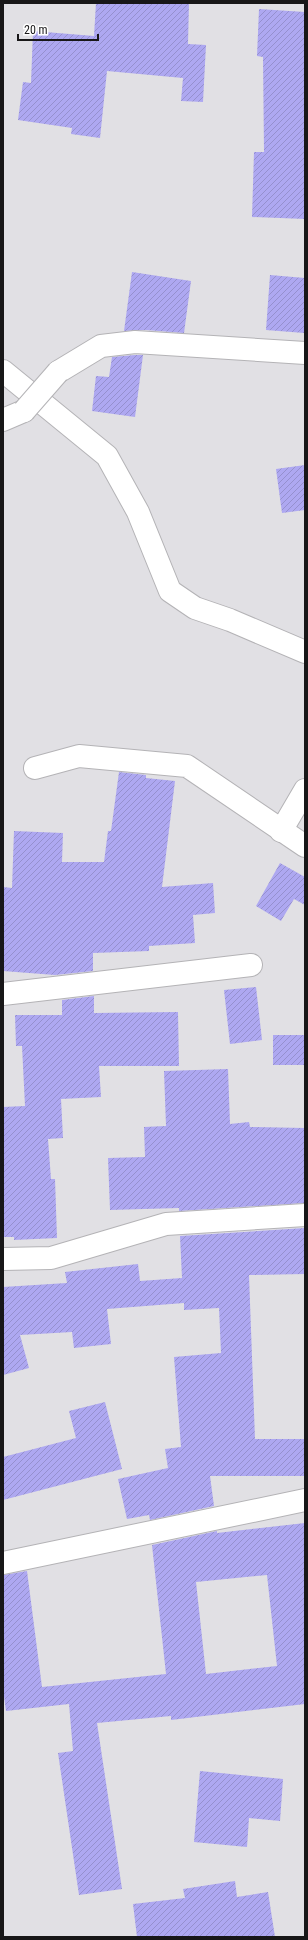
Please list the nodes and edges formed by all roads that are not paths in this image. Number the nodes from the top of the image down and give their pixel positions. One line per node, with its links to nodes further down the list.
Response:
1 (305, 353): 3 (street, bridge)
2 (3, 371): 4 (street)
3 (3, 420)
4 (305, 652)
5 (35, 768): 7 (street)
6 (305, 790): 7 (street)
7 (281, 831): 8 (street)
8 (305, 846)
9 (251, 965): 10 (street)
10 (3, 994)
11 (305, 1215): 12 (street)
12 (3, 1259)
13 (305, 1500): 14 (street)
14 (3, 1563)

